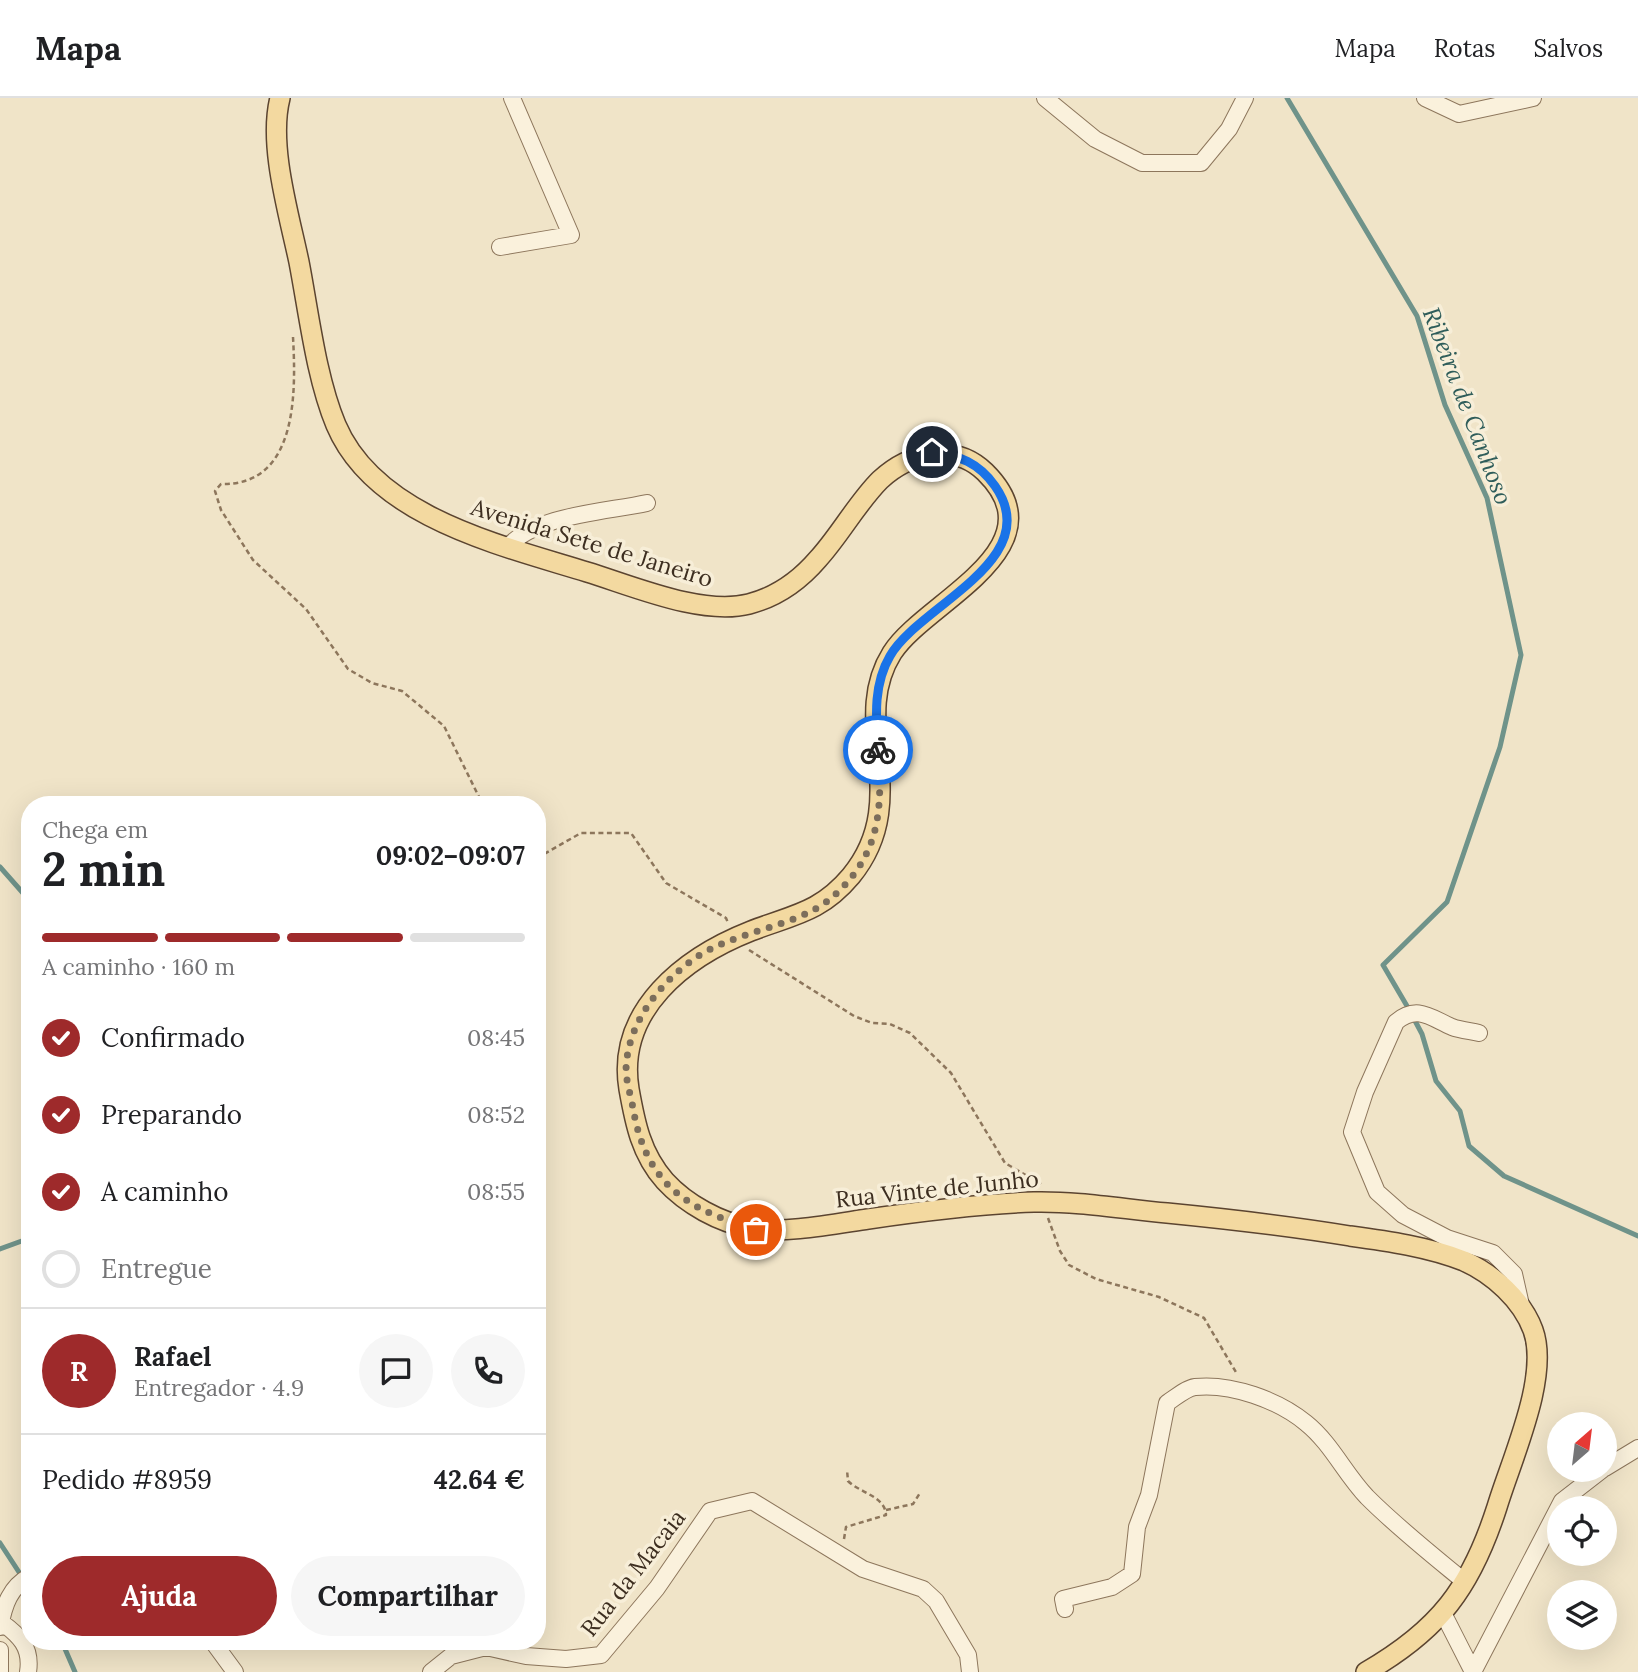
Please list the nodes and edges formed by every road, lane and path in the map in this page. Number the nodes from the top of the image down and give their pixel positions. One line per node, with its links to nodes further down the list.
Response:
1 (280, 98): 10 (main road, Avenida Sete de Janeiro)
2 (512, 98): 7 (street)
3 (1045, 98): 4 (street)
4 (1245, 98)
5 (1425, 98): 6 (street)
6 (1533, 98)
7 (499, 247)
8 (293, 337): 12 (path)
9 (647, 503): 10 (street)
10 (508, 547): 11 (main road, Avenida Sete de Janeiro)
11 (876, 702): 14 (main road, Rua Vinte de Junho)
12 (479, 796)
13 (546, 853): 14 (path)
14 (735, 939): 16 (path); 16 (main road, Rua Vinte de Junho)
15 (1479, 1033): 17 (street)
16 (1044, 1201): 17 (main road, Rua Vinte de Junho); 18 (path)
17 (1521, 1306): 26 (main road, Rua Vinte de Junho)
18 (1246, 1381)
19 (1638, 1448): 20 (street)
20 (1617, 1461)
21 (847, 1470): 24 (path)
22 (1586, 1482): 43 (street)
23 (920, 1493): 24 (path)
24 (886, 1510): 25 (path)
25 (843, 1556): 36 (street, Rua da Macaia); 41 (street, Rua da Macaia)
26 (1465, 1582): 28 (street); 29 (main road, Rua Vinte de Junho)
27 (21, 1583): 30 (street)
28 (1065, 1609)
29 (1443, 1614): 42 (main road, Rua Vinte de Junho); 43 (street)
30 (0, 1624): 31 (street)
31 (21, 1636)
32 (0, 1650): 37 (street)
33 (25, 1650): 38 (street)
34 (218, 1650): 39 (street)
35 (474, 1650): 40 (street, Rua da Macaia)
36 (499, 1650)
37 (0, 1672)
38 (28, 1672)
39 (235, 1672)
40 (431, 1672)
41 (970, 1672)
42 (1366, 1672)
43 (1473, 1672)

